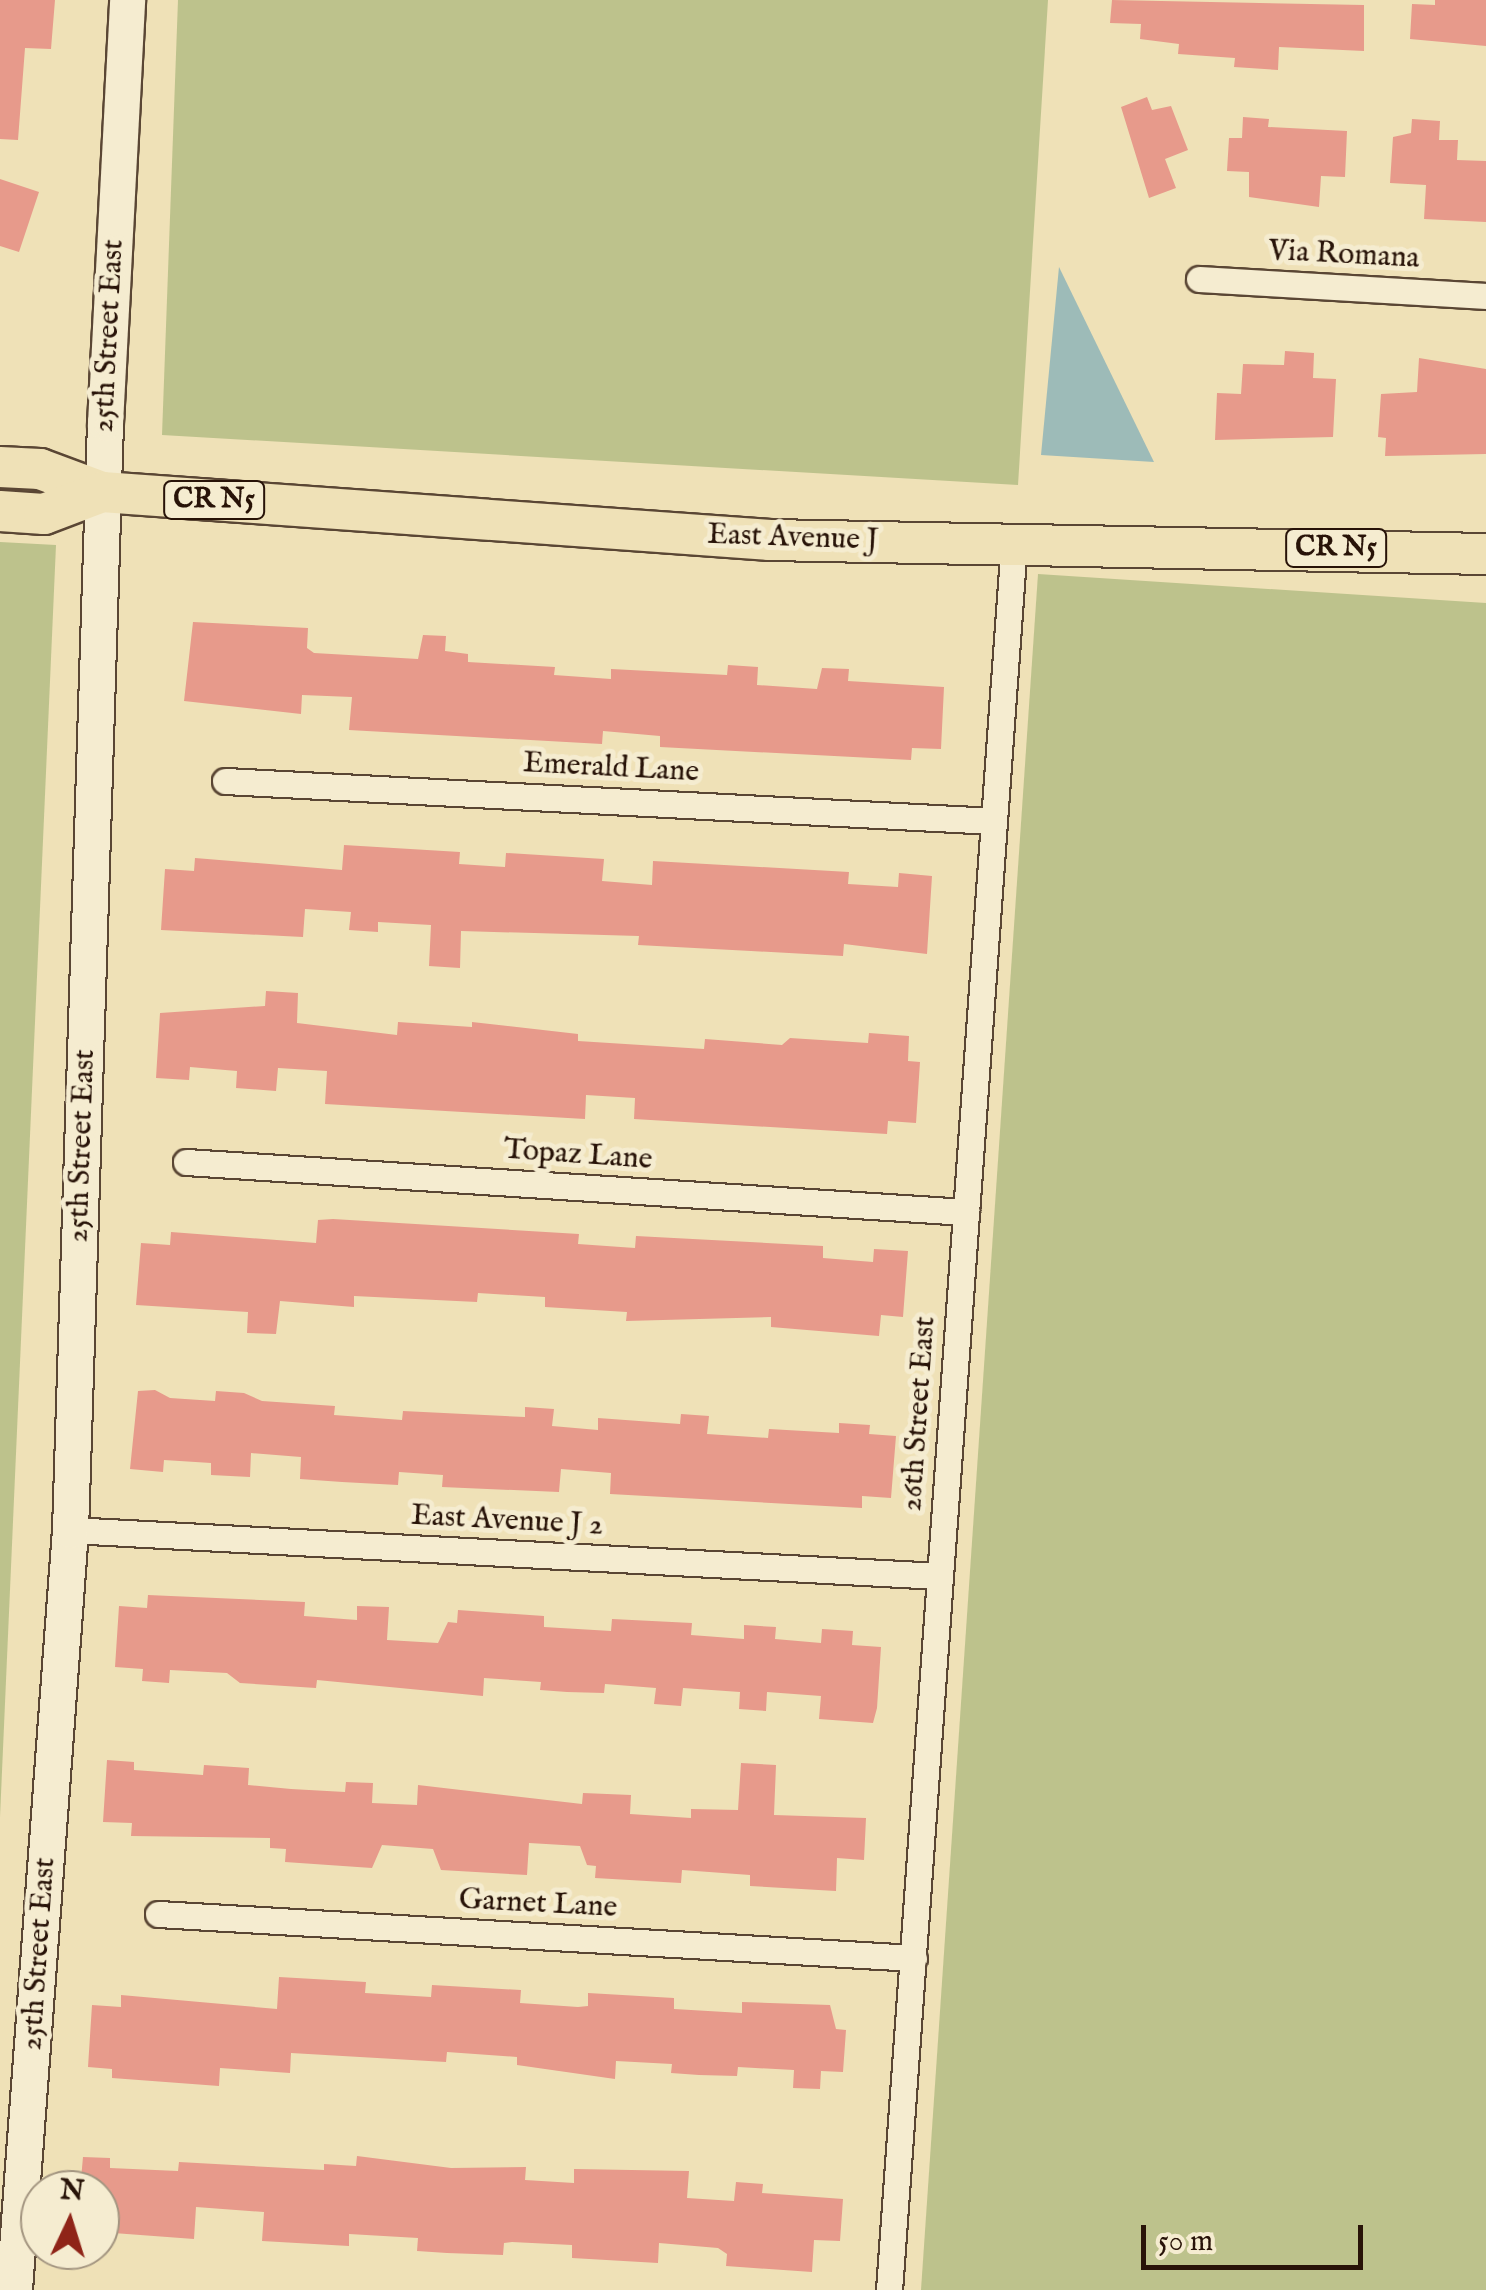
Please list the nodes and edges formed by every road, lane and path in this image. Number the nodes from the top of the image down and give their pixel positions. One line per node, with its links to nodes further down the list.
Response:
1 (127, 0): 5 (street, 25th Street East)
2 (1199, 279): 3 (street, Via Romana)
3 (1486, 296)
4 (0, 466): 5 (main road, East Avenue J / CR N5)
5 (102, 492): 6 (main road, East Avenue J); 7 (main road, East Avenue J / CR N5); 13 (street, 25th Street East)
6 (0, 512)
7 (1014, 542): 8 (main road, East Avenue J / CR N5); 10 (street, 26th Street East)
8 (1486, 554)
9 (225, 781): 10 (street, Emerald Lane)
10 (994, 820): 12 (street, 26th Street East)
11 (186, 1162): 12 (street, Topaz Lane)
12 (966, 1212): 14 (street, 26th Street East)
13 (70, 1530): 14 (street, East Avenue J 2); 17 (street, 25th Street East)
14 (940, 1576): 16 (street, 26th Street East)
15 (158, 1914): 16 (street, Garnet Lane)
16 (914, 1958): 19 (street, 26th Street East)
17 (14, 2289): 18 (street)
18 (32, 2290)
19 (889, 2290)

